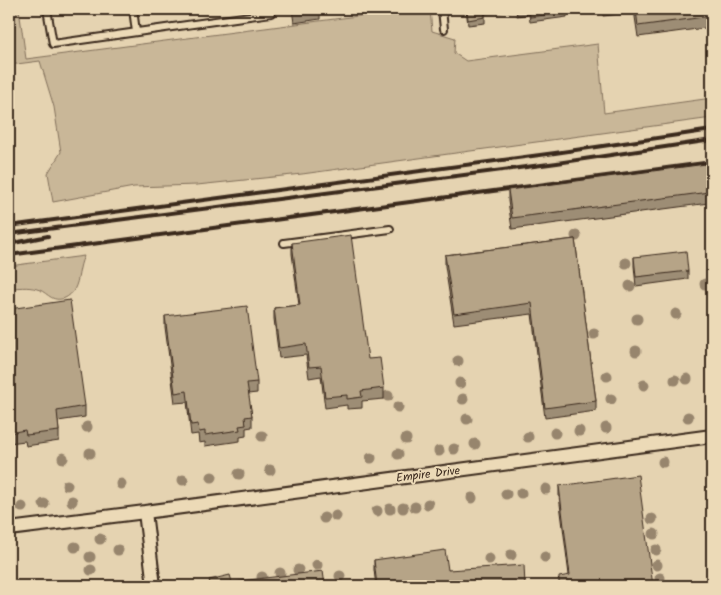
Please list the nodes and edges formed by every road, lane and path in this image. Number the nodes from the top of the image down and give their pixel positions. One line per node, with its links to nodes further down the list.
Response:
1 (47, 9): 6 (lane)
2 (133, 9): 6 (lane)
3 (442, 9): 5 (lane)
4 (272, 13): 6 (lane)
5 (444, 29)
6 (136, 32)
7 (390, 229): 8 (lane)
8 (284, 243)
9 (712, 436): 10 (street, Empire Drive)
10 (144, 512): 11 (street, Empire Drive); 12 (street)
11 (9, 529)
12 (154, 586)

